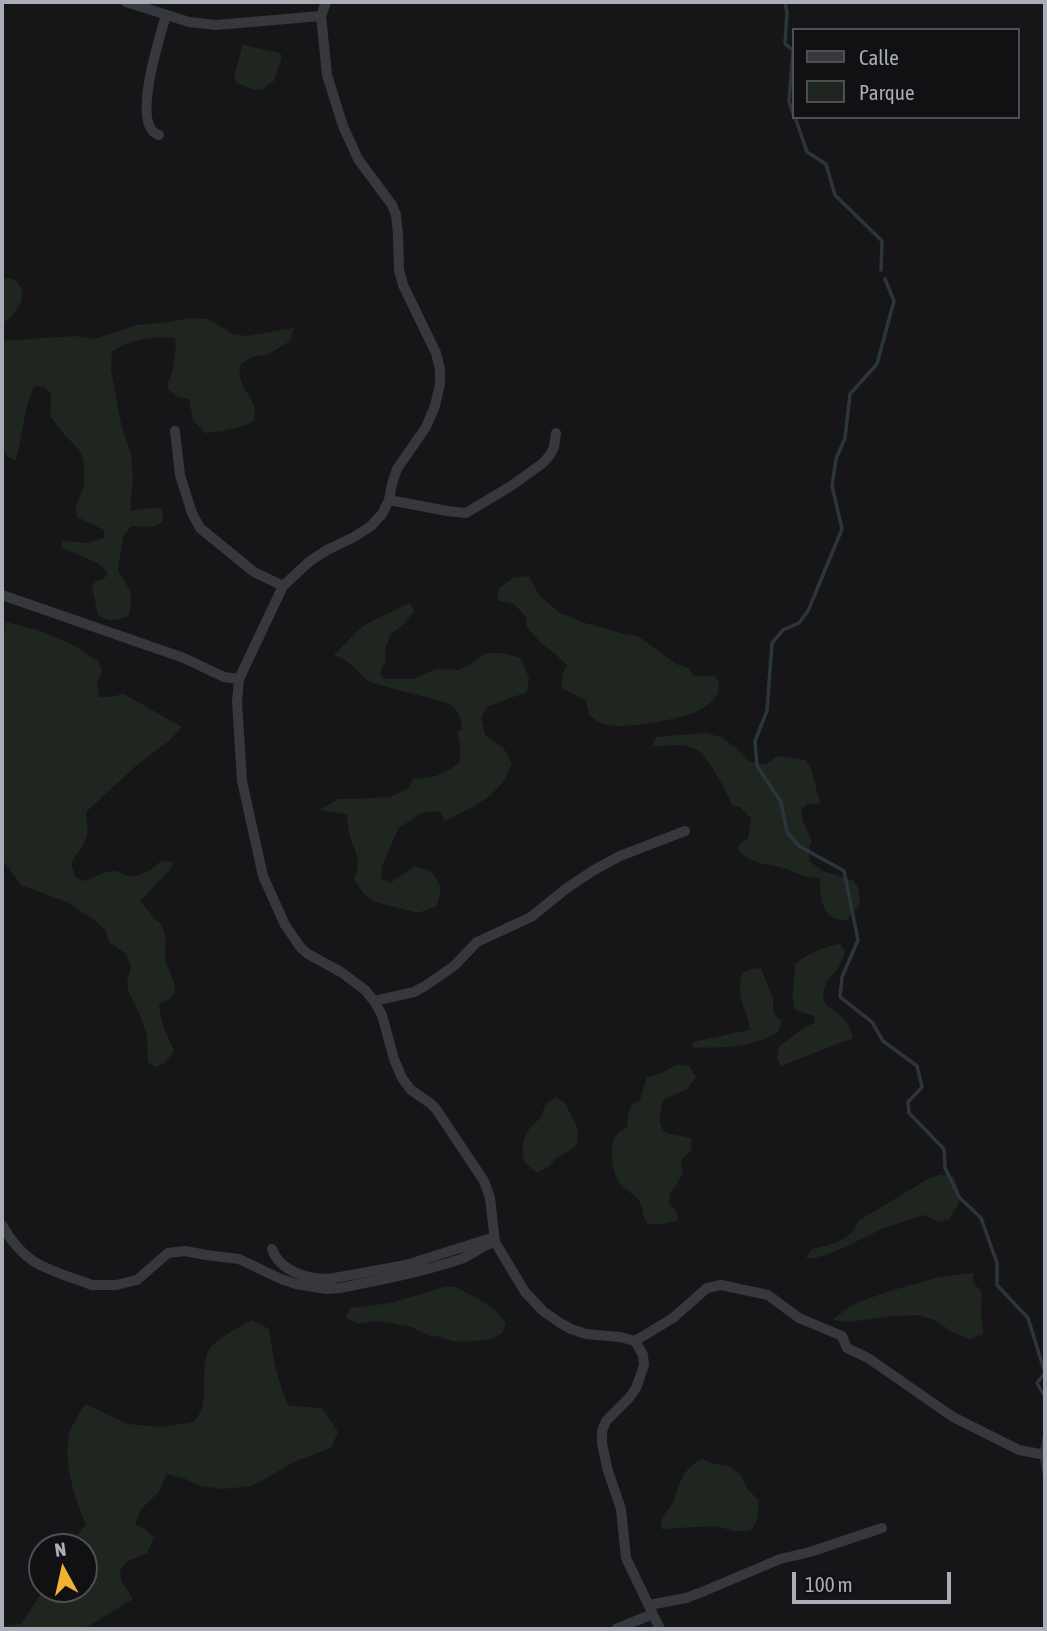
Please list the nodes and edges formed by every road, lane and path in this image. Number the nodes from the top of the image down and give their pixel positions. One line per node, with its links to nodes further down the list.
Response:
1 (126, 2): 3 (street)
2 (326, 2): 4 (street)
3 (166, 15): 4 (street); 5 (street)
4 (321, 16): 8 (street)
5 (159, 135)
6 (174, 431): 9 (street)
7 (556, 433): 8 (street)
8 (389, 500): 9 (street)
9 (283, 586): 11 (street)
10 (2, 594): 11 (street)
11 (239, 679): 13 (street)
12 (685, 831): 13 (street)
13 (374, 1001): 15 (street)
14 (2, 1225): 15 (street)
15 (494, 1239): 16 (street); 17 (street)
16 (272, 1249)
17 (635, 1341): 18 (street); 20 (street)
18 (1041, 1454)
19 (882, 1528): 20 (street)
20 (651, 1610): 21 (street); 22 (street)
21 (616, 1629)
22 (660, 1629)

